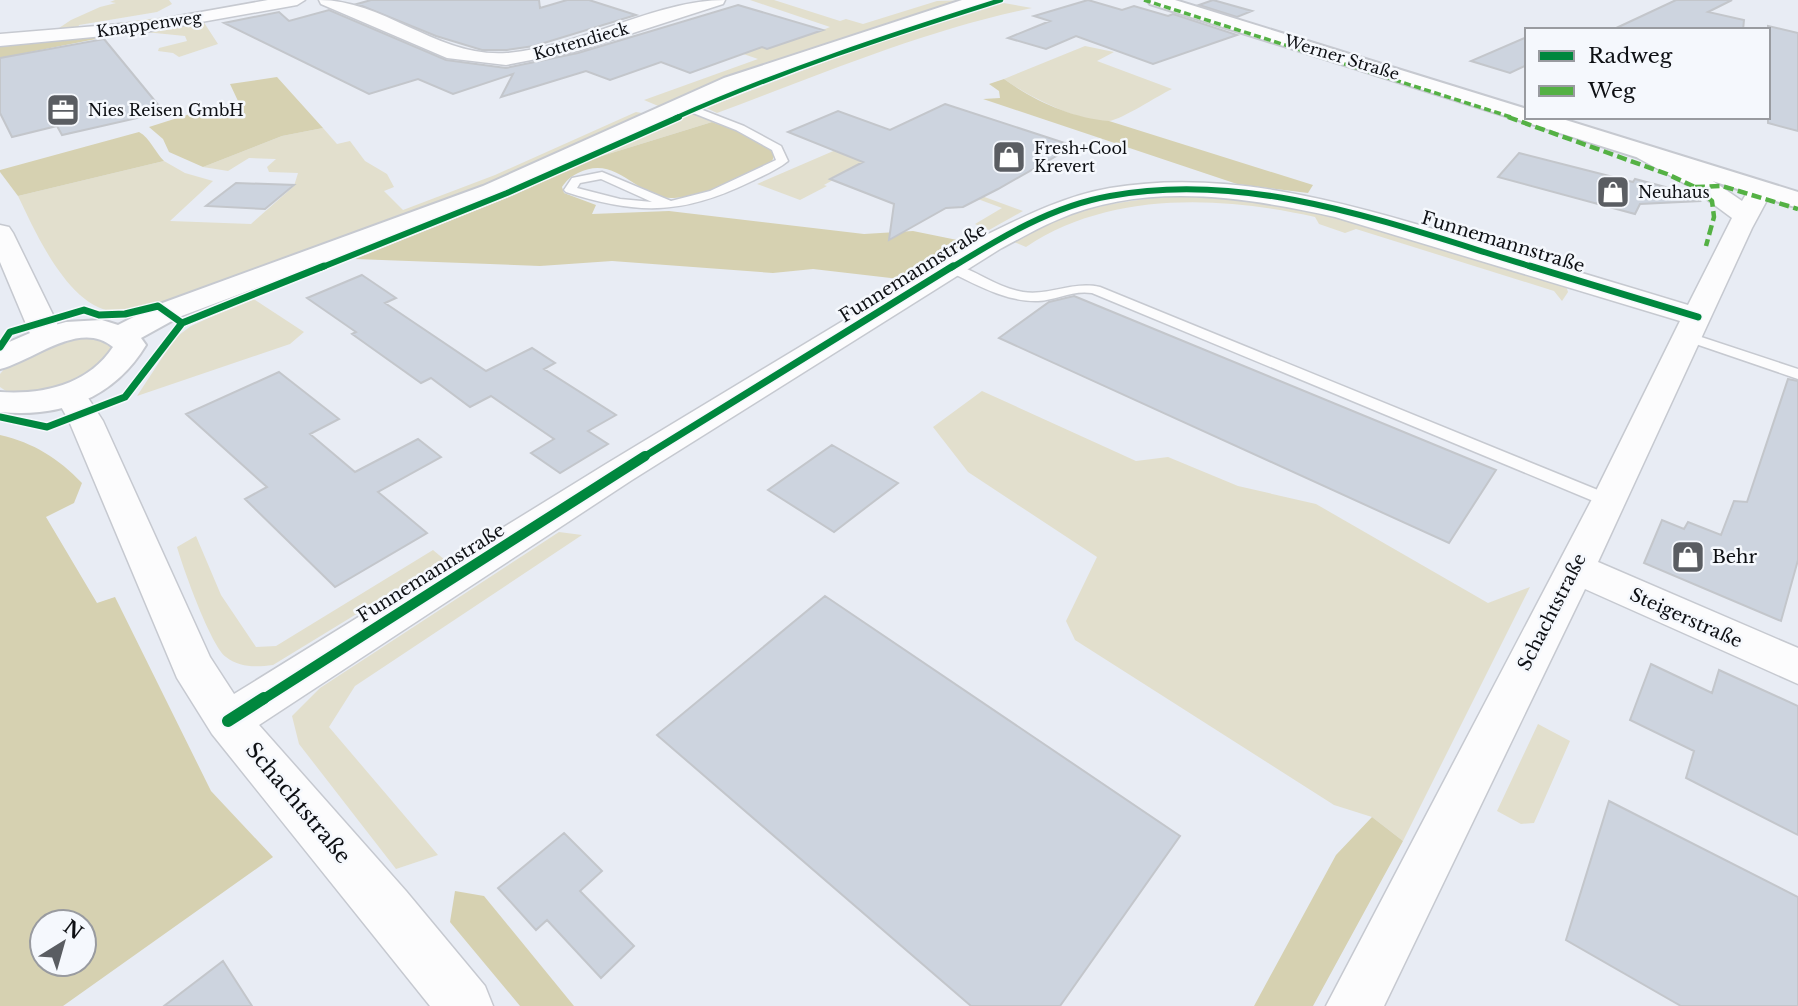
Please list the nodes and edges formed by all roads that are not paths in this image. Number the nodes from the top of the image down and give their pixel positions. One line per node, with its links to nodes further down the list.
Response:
1 (297, 0): 6 (street, Knappenweg)
2 (327, 0): 3 (street, Kottendieck)
3 (717, 0)
4 (981, 0): 7 (street)
5 (1156, 0): 8 (street, Werner Straße)
6 (0, 40)
7 (682, 105): 12 (lane); 16 (street)
8 (1525, 115)
9 (1538, 119): 11 (street)
10 (1798, 200): 11 (street)
11 (1753, 203): 15 (street, Schachtstraße)
12 (670, 206): 12 (lane)
13 (0, 233): 17 (street)
14 (951, 268): 15 (street, Funnemannstraße); 22 (lane); 25 (street, Funnemannstraße)
15 (1694, 327): 19 (lane); 22 (street, Schachtstraße)
16 (121, 335): 17 (street); 20 (street)
17 (45, 337): 18 (street)
18 (0, 359)
19 (1798, 374)
20 (70, 394): 21 (street); 25 (street, Schachtstraße)
21 (0, 402)
22 (1609, 500): 23 (street, Schachtstraße)
23 (1574, 568): 24 (street, Steigerstraße); 27 (street, Schachtstraße)
24 (1798, 667)
25 (228, 721): 26 (street, Schachtstraße)
26 (465, 1006)
27 (1354, 1006)

